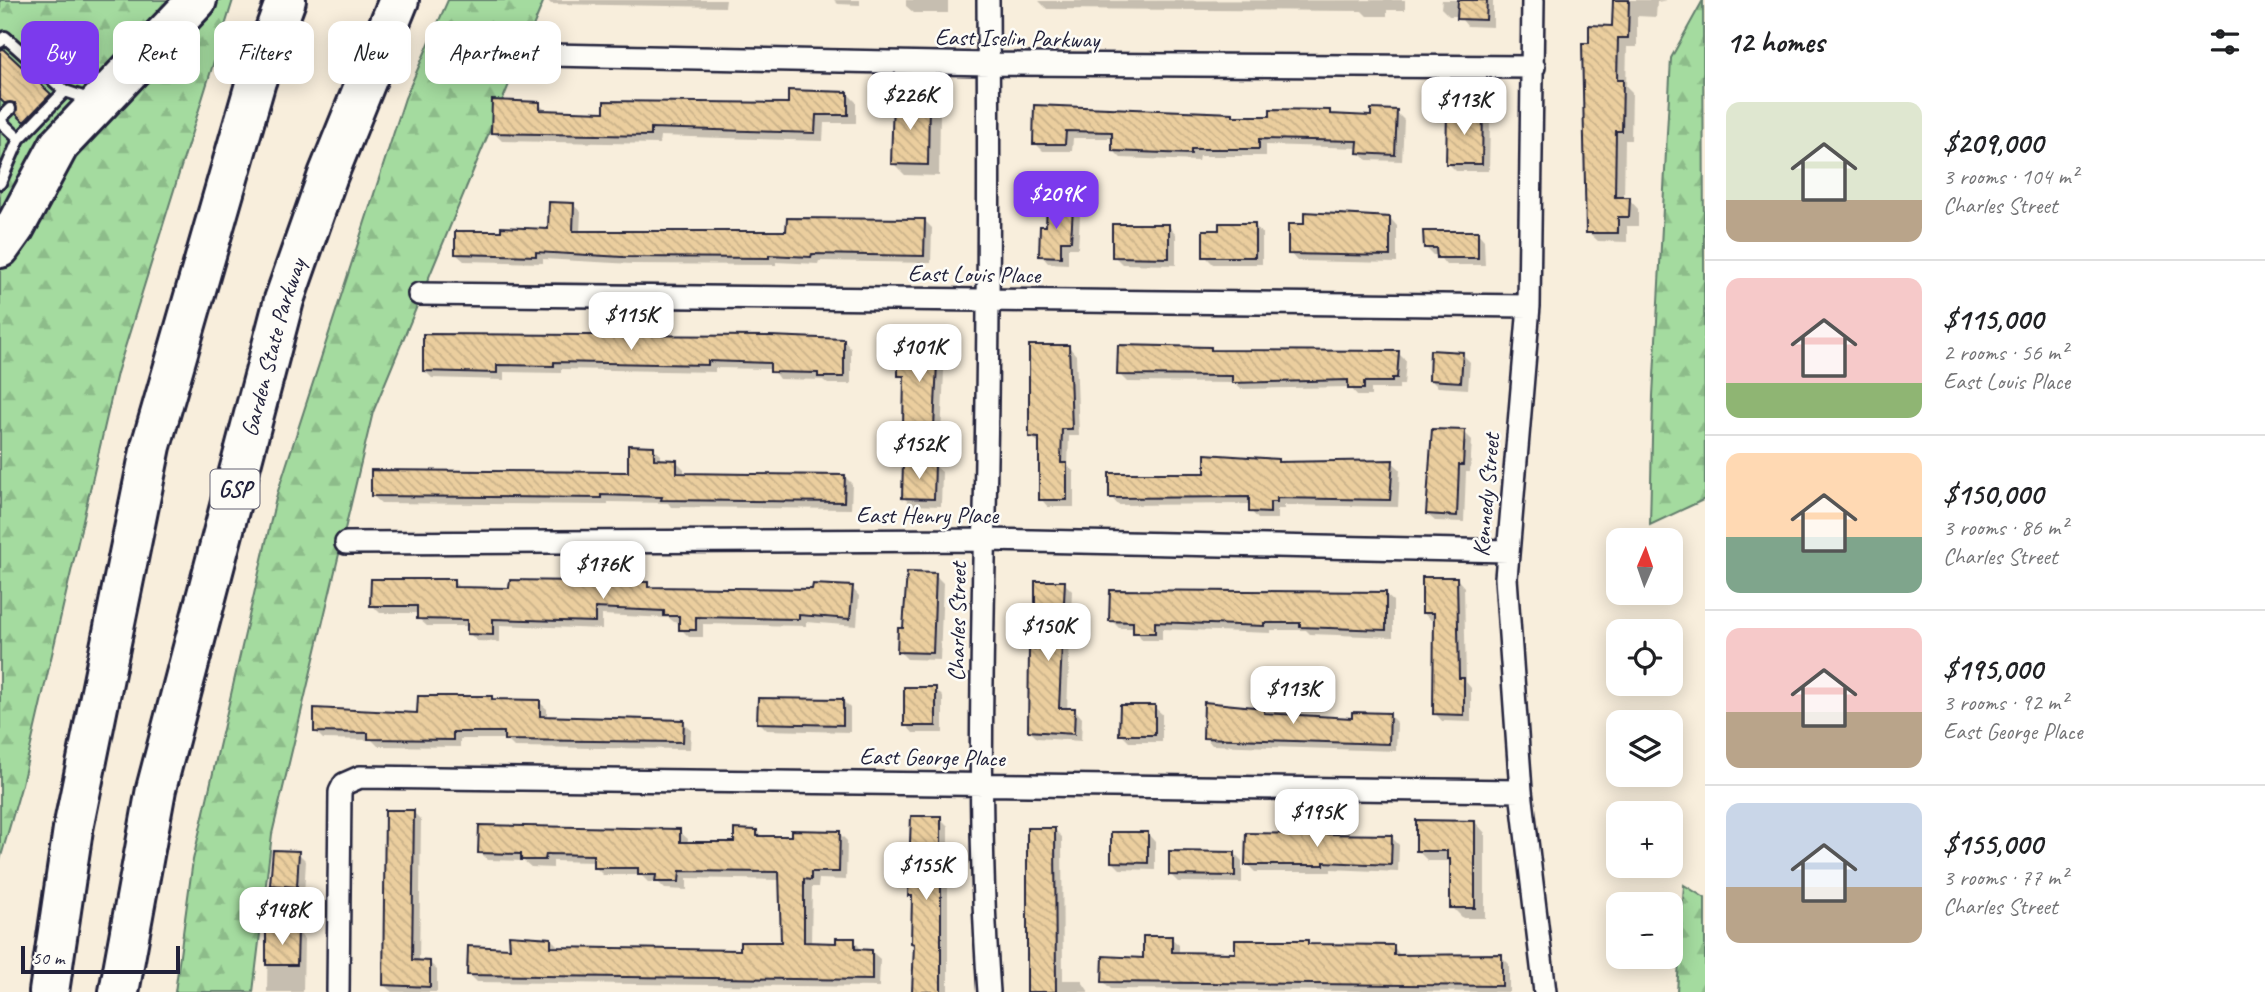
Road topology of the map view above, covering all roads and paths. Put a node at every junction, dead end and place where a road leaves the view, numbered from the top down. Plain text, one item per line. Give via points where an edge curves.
1 (197, 0) edge
2 (286, 0) edge
3 (399, 0) edge
4 (989, 0) edge
5 (1533, 0) edge
6 (2, 39) edge
7 (561, 55) edge
8 (989, 64) junction
9 (1534, 67) junction
10 (82, 96) junction
11 (10, 108) dead end
12 (0, 120) edge
13 (19, 139) junction
14 (0, 183) edge
15 (8, 232) edge
16 (419, 294) dead end
17 (989, 300) junction
18 (1529, 306) junction
19 (985, 540) junction
20 (346, 543) dead end
21 (1508, 551) junction
22 (981, 784) junction
23 (1521, 791) junction
24 (49, 992) edge
25 (119, 992) edge
26 (338, 992) edge
27 (989, 992) edge
28 (1545, 992) edge

1 - 10 highway
2 - 24 highway via 256,81 150,446 74,829
3 - 25 highway, Garden State Parkway / GSP via 328,175 284,300 156,789
4 - 8 street, Charles Street
5 - 9 street, Kennedy Street
6 - 10 lane via 40,76
7 - 8 street, East Iselin Parkway
8 - 9 street, East Iselin Parkway
8 - 17 street, Charles Street
9 - 18 street, Kennedy Street
10 - 13 lane
10 - 15 highway
11 - 12 lane
12 - 13 lane
13 - 14 lane
16 - 17 street, East Louis Place
17 - 18 street, East Louis Place
17 - 19 street, Charles Street
18 - 21 street, Kennedy Street
19 - 20 street, East Henry Place
19 - 21 street, East Henry Place
19 - 22 street, Charles Street
21 - 23 street, Kennedy Street
22 - 23 street, East George Place
22 - 26 street, East George Place via 360,777 344,784 340,792
22 - 27 street, Charles Street
23 - 28 street, Kennedy Street

